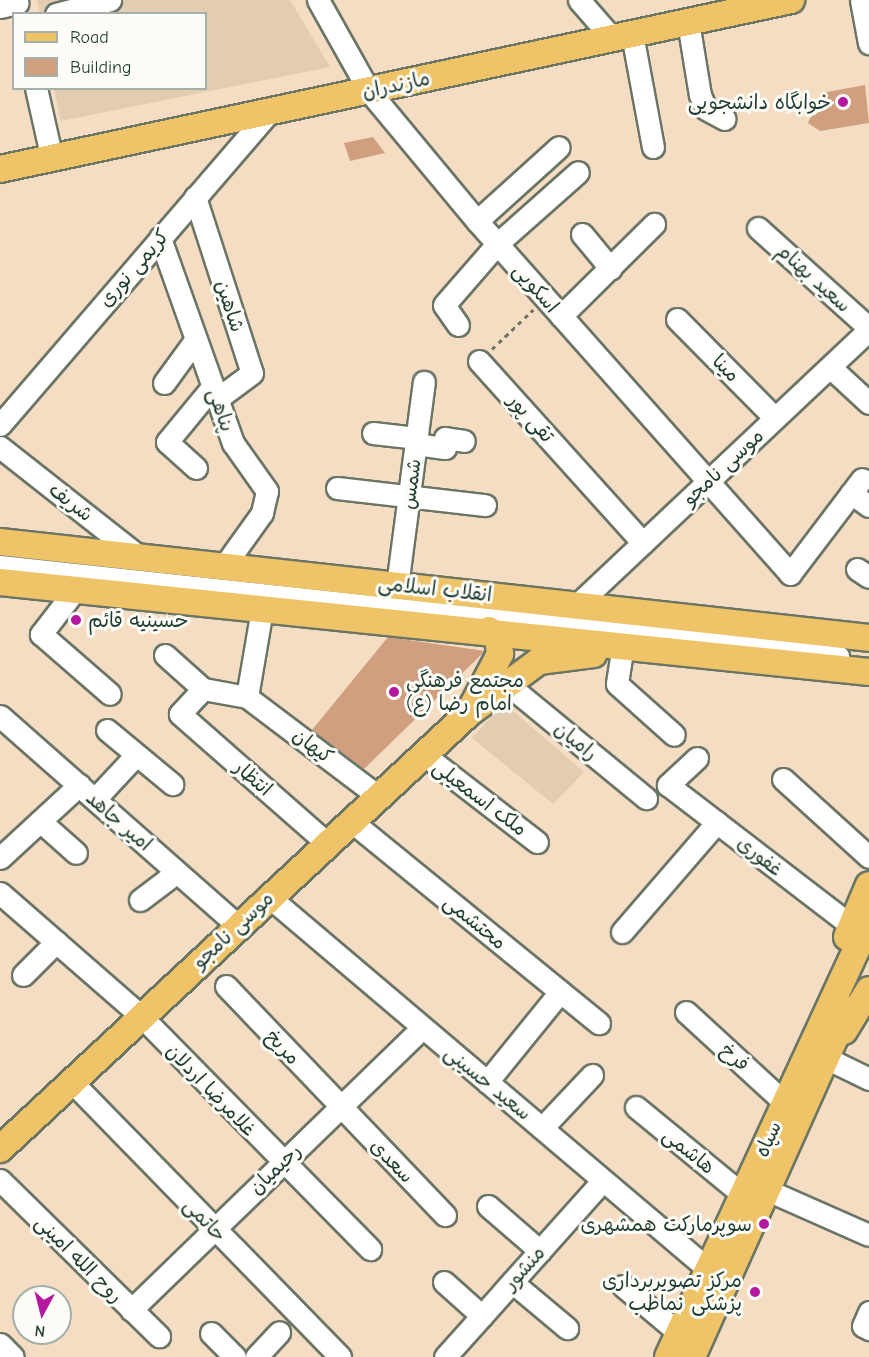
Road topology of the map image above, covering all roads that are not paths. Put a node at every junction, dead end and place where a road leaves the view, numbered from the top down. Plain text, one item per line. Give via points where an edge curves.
1 (110, 0) edge
2 (318, 0) edge
3 (579, 0) edge
4 (791, 0) edge
5 (861, 0) edge
6 (64, 12) edge
7 (688, 22) junction
8 (622, 36) junction
9 (869, 43) edge
10 (36, 90) edge
11 (369, 91) junction
12 (269, 112) junction
13 (724, 119) dead end
14 (559, 147) dead end
15 (653, 147) dead end
16 (52, 159) junction
17 (0, 169) edge
18 (578, 172) dead end
19 (195, 197) junction
20 (477, 221) junction
21 (654, 224) dead end
22 (758, 228) dead end
23 (582, 234) dead end
24 (160, 238) junction
25 (497, 244) junction
26 (611, 268) junction
27 (561, 316) junction
28 (677, 319) dead end
29 (458, 325) dead end
30 (869, 329) edge
31 (196, 339) junction
32 (479, 361) road end
33 (830, 367) junction
34 (164, 382) dead end
35 (423, 382) dead end
36 (215, 393) junction
37 (869, 403) edge
38 (775, 418) junction
39 (0, 425) edge
40 (373, 433) dead end
41 (416, 441) junction
42 (464, 441) dead end
43 (0, 447) edge
44 (196, 468) dead end
45 (707, 482) junction
46 (337, 488) dead end
47 (409, 495) junction
48 (485, 505) dead end
49 (869, 506) edge
50 (0, 542) edge
51 (643, 543) junction
52 (0, 554) edge
53 (141, 558) junction
54 (0, 566) edge
55 (224, 566) junction
56 (0, 582) edge
57 (397, 586) junction
58 (75, 590) junction
59 (578, 604) junction
60 (262, 609) junction
61 (489, 630) junction
62 (869, 638) edge
63 (623, 645) junction
64 (869, 650) edge
65 (165, 655) dead end
66 (869, 659) edge
67 (869, 672) edge
68 (507, 684) junction
69 (203, 689) junction
70 (110, 694) dead end
71 (247, 697) junction
72 (469, 714) junction
73 (0, 716) edge
74 (107, 730) dead end
75 (674, 735) dead end
76 (423, 754) junction
77 (136, 755) junction
78 (697, 758) dead end
79 (783, 779) dead end
80 (172, 784) dead end
81 (79, 785) junction
82 (378, 796) junction
83 (646, 798) dead end
84 (94, 799) junction
85 (40, 821) junction
86 (351, 821) junction
87 (717, 822) junction
88 (537, 842) dead end
89 (327, 843) junction
90 (76, 853) dead end
91 (869, 857) edge
92 (0, 858) edge
93 (177, 872) junction
94 (869, 885) edge
95 (0, 893) edge
96 (268, 896) junction
97 (140, 900) dead end
98 (860, 924) edge
99 (237, 925) junction
100 (622, 932) dead end
101 (56, 942) junction
102 (869, 958) edge
103 (23, 975) dead end
104 (226, 986) dead end
105 (560, 992) junction
106 (868, 997) edge
107 (686, 1012) dead end
108 (141, 1016) junction
109 (599, 1023) dead end
110 (422, 1029) junction
111 (818, 1055) junction
112 (592, 1075) dead end
113 (869, 1079) edge
114 (72, 1082) junction
115 (487, 1082) junction
116 (784, 1102) junction
117 (340, 1107) junction
118 (636, 1107) dead end
119 (542, 1128) junction
120 (0, 1149) edge
121 (281, 1163) junction
122 (0, 1180) edge
123 (603, 1180) junction
124 (754, 1192) junction
125 (488, 1206) dead end
126 (445, 1215) dead end
127 (213, 1228) junction
128 (869, 1235) edge
129 (370, 1249) dead end
130 (540, 1251) junction
131 (708, 1269) junction
132 (444, 1282) dead end
133 (512, 1282) junction
134 (623, 1286) dead end
135 (131, 1310) junction
136 (869, 1312) edge
137 (482, 1316) junction
138 (567, 1328) dead end
139 (869, 1329) edge
140 (211, 1332) dead end
141 (279, 1332) dead end
142 (679, 1333) junction
143 (159, 1336) dead end
144 (0, 1344) edge
145 (13, 1357) edge
146 (236, 1357) edge
147 (256, 1357) edge
148 (340, 1357) edge
149 (445, 1357) edge
150 (668, 1357) edge
151 (692, 1357) edge

1 - 6 street
2 - 11 street, اسکویی
3 - 8 street
4 - 7 main road, مازندران
5 - 9 street
7 - 8 main road, مازندران
7 - 13 street via 700,95 706,109
8 - 11 main road, مازندران
8 - 15 street
10 - 16 street
11 - 12 main road, مازندران
11 - 20 street, اسکویی
12 - 16 main road, مازندران
12 - 19 street, کریمی نوری
14 - 20 street
16 - 17 main road, مازندران
18 - 25 street
19 - 24 street, کریمی نوری
19 - 36 street, شاهین via 252,373
20 - 25 street, اسکویی
21 - 26 street
22 - 30 street, سعید بهنام
23 - 26 street
24 - 31 street, پناهی
24 - 39 street, کریمی نوری
25 - 27 street, اسکویی
25 - 29 street via 444,304
26 - 27 street
27 - 45 street, اسکویی
28 - 38 street, مینا
30 - 33 street, موسی نامجو
31 - 34 street
31 - 36 street, پناهی
32 - 51 street, تقی پور
33 - 37 street
33 - 38 street, موسی نامجو
35 - 41 street, شمس
36 - 44 street via 167,442
36 - 55 street, پناهی via 236,450 267,492 261,513
38 - 45 street, موسی نامجو
40 - 41 street
41 - 42 street via 445,448 445,438
41 - 47 street, شمس
43 - 53 street, شریف
45 - 49 street, اسکویی via 790,574 856,486
45 - 51 street, موسی نامجو
46 - 47 street
47 - 48 street
47 - 57 street, شمس
50 - 53 main road, انقلاب اسلامی
51 - 59 street, موسی نامجو
52 - 64 street
53 - 55 main road, انقلاب اسلامی
54 - 66 street
55 - 57 main road, انقلاب اسلامی
56 - 58 main road, انقلاب اسلامی
57 - 59 main road, انقلاب اسلامی
58 - 60 main road, انقلاب اسلامی
58 - 70 street via 41,634
59 - 62 main road, انقلاب اسلامی
60 - 61 main road, انقلاب اسلامی
60 - 71 street
61 - 63 main road, انقلاب اسلامی
61 - 72 main road, موسی نامجو via 498,638 500,654
63 - 67 main road, انقلاب اسلامی
63 - 68 main road, موسی نامجو via 548,658
63 - 75 street via 616,684
65 - 69 street
68 - 72 main road, موسی نامجو
68 - 83 street, رامیان
69 - 71 street, کیهان
69 - 89 street, انتظار via 180,714
71 - 82 street, کیهان
72 - 76 main road, موسی نامجو
73 - 81 street, امیر جاهد
74 - 77 street
76 - 82 main road, موسی نامجو
76 - 88 street, ملک اسمعیلی
77 - 80 street
77 - 84 street
78 - 87 street, غفوری via 668,785
79 - 91 street
81 - 84 street, امیر جاهد
81 - 85 street
82 - 86 main road, موسی نامجو
84 - 93 street, امیر جاهد
85 - 90 street
85 - 92 street
86 - 89 main road, موسی نامجو
86 - 105 street, محتشمی
87 - 98 street, غفوری
87 - 100 street
89 - 96 main road, موسی نامجو
93 - 97 street
93 - 99 street, امیر جاهد
94 - 98 main road
95 - 101 street, غلامرضا اردلان
96 - 99 main road, موسی نامجو
96 - 110 street, سعید حسینی
98 - 111 main road via 821,997
99 - 108 main road, موسی نامجو
101 - 103 street
101 - 108 street, غلامرضا اردلان
102 - 111 main road, سپاه
104 - 117 street, مریخ
105 - 109 street, محتشمی
105 - 115 street
106 - 111 main road
107 - 116 street, فرخ
108 - 114 main road, موسی نامجو
108 - 121 street, غلامرضا اردلان
110 - 115 street, سعید حسینی
110 - 117 street, رحیمیان
111 - 113 street
111 - 116 main road, سپاه
111 - 124 main road, سپاه
112 - 119 street
114 - 120 main road, موسی نامجو
114 - 127 street, حاتمی
115 - 119 street, سعید حسینی
116 - 124 main road, سپاه
117 - 121 street, رحیمیان
117 - 126 street, سعدی
118 - 124 street, هاشمی
119 - 123 street, سعید حسینی
121 - 127 street, رحیمیان
121 - 129 street, غلامرضا اردلان
122 - 135 street, روح الله امینی
123 - 130 street, منشور
123 - 131 street, سعید حسینی
124 - 128 street, هاشمی
124 - 131 main road, سپاه
124 - 151 main road, سپاه
125 - 130 street
127 - 135 street, رحیمیان
127 - 148 street, حاتمی
130 - 133 street, منشور
131 - 142 main road, سپاه
132 - 137 street
133 - 137 street, منشور
133 - 138 street
134 - 142 street
135 - 143 street, روح الله امینی
136 - 139 street via 863,1326
137 - 149 street, منشور
140 - 146 street
141 - 147 street
142 - 150 main road, سپاه
144 - 145 street

